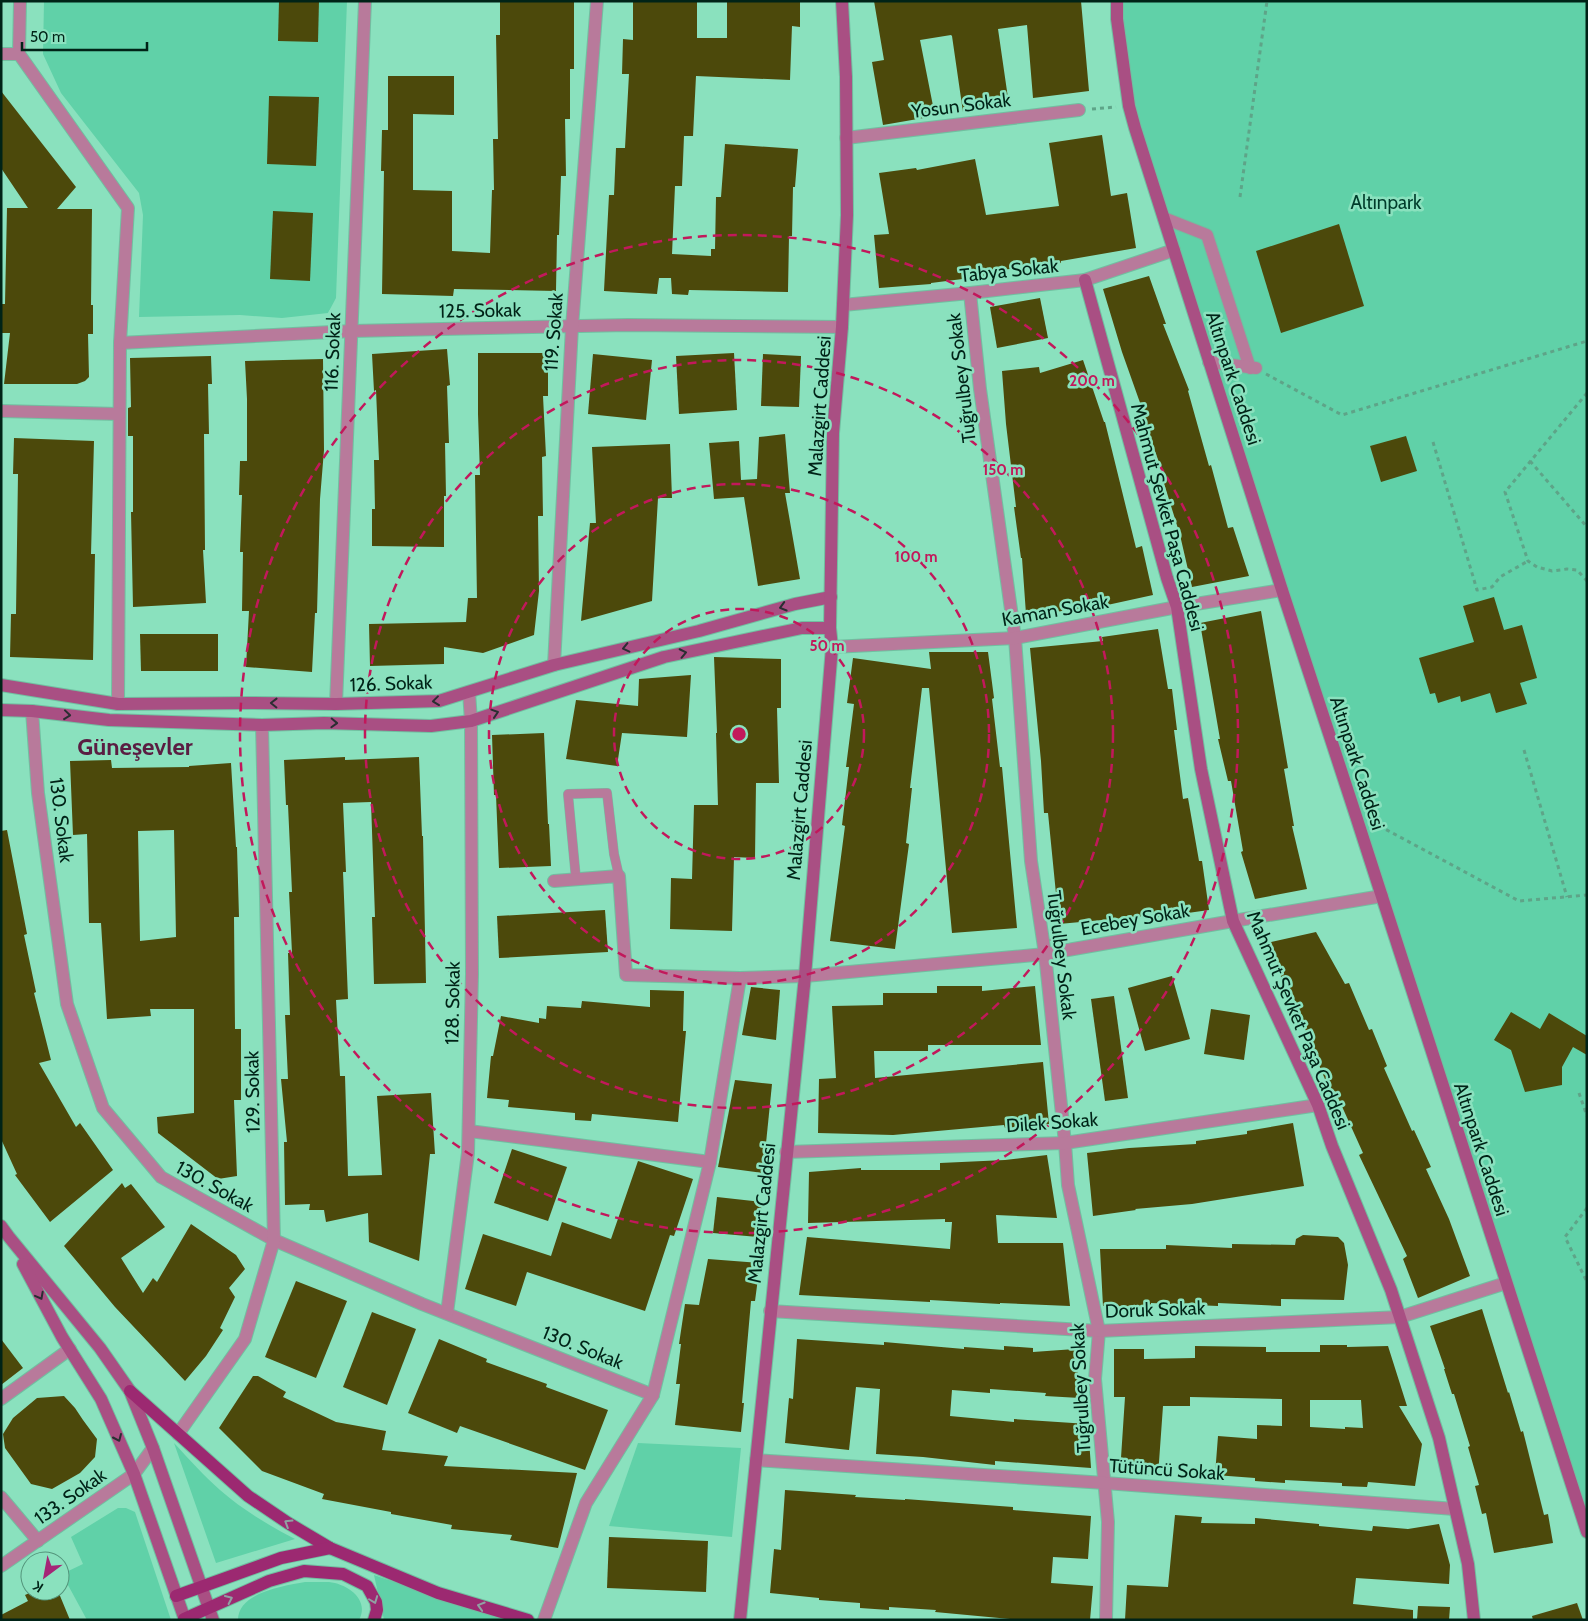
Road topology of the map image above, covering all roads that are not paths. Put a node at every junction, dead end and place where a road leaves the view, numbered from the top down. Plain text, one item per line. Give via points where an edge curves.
1 (20, 1) edge
2 (365, 1) edge
3 (597, 1) edge
4 (842, 1) edge
5 (1117, 1) edge
6 (1, 54) edge
7 (19, 54) junction
8 (1079, 110) road end
9 (846, 138) junction
10 (1164, 218) junction
11 (1174, 250) junction
12 (1085, 280) junction
13 (970, 294) junction
14 (843, 305) junction
15 (572, 327) junction
16 (842, 327) junction
17 (352, 331) junction
18 (120, 343) junction
19 (1209, 362) junction
20 (1, 411) edge
21 (119, 414) junction
22 (1282, 590) junction
23 (831, 597) junction
24 (1177, 607) junction
25 (830, 628) junction
26 (1015, 638) junction
27 (832, 647) junction
28 (554, 665) junction
29 (1, 684) edge
30 (469, 692) junction
31 (118, 704) junction
32 (336, 704) junction
33 (1, 710) edge
34 (32, 711) junction
35 (471, 721) junction
36 (262, 725) junction
37 (619, 876) junction
38 (576, 879) junction
39 (554, 881) dead end
40 (1382, 896) junction
41 (1233, 921) junction
42 (1045, 954) junction
43 (805, 976) junction
44 (740, 978) junction
45 (1318, 1105) junction
46 (469, 1131) junction
47 (1065, 1143) junction
48 (786, 1152) junction
49 (710, 1162) junction
50 (1, 1226) edge
51 (8, 1238) junction
52 (274, 1240) junction
53 (1506, 1283) junction
54 (770, 1311) junction
55 (447, 1313) junction
56 (1400, 1317) junction
57 (1099, 1331) junction
58 (70, 1349) junction
59 (130, 1390) junction
60 (653, 1395) junction
61 (1, 1399) edge
62 (178, 1434) junction
63 (153, 1448) junction
64 (756, 1460) junction
65 (134, 1474) junction
66 (1105, 1483) junction
67 (1, 1497) edge
68 (1455, 1509) junction
69 (1587, 1532) edge
70 (38, 1541) junction
71 (330, 1548) junction
72 (1, 1566) edge
73 (202, 1586) junction
74 (176, 1596) junction
75 (211, 1614) edge
76 (185, 1619) edge
77 (374, 1620) edge
78 (528, 1620) edge
79 (544, 1620) edge
80 (740, 1620) edge
81 (1106, 1620) edge
82 (1474, 1620) edge

1 - 7 street
2 - 17 street, 116. Sokak
3 - 15 street, 119. Sokak
4 - 9 street, Malazgirt Caddesi
5 - 10 street, Altınpark Caddesi via 1129,106
6 - 7 street
7 - 18 street via 128,208
8 - 9 street, Yosun Sokak
9 - 14 street, Malazgirt Caddesi
10 - 11 street, Altınpark Caddesi
10 - 19 street via 1206,235 1252,368
11 - 12 street, Tabya Sokak
11 - 19 street, Altınpark Caddesi
12 - 13 street, Tabya Sokak
12 - 24 street, Mahmut Şevket Paşa Caddesi
13 - 14 street, Tabya Sokak
13 - 26 street, Tuğrulbey Sokak
14 - 16 street, Malazgirt Caddesi
15 - 16 street, 125. Sokak
15 - 17 street, 125. Sokak
15 - 28 street, 119. Sokak
16 - 23 street, Malazgirt Caddesi via 833,433
17 - 18 street, 125. Sokak
17 - 32 street, 116. Sokak
18 - 21 street
19 - 22 street, Altınpark Caddesi
20 - 21 street
21 - 31 street
22 - 24 street, Kaman Sokak
22 - 40 street, Altınpark Caddesi
23 - 25 street, Malazgirt Caddesi
23 -> 28 street, 126. Sokak
24 - 26 street, Kaman Sokak
24 - 41 street, Mahmut Şevket Paşa Caddesi via 1201,769
25 - 27 street, Malazgirt Caddesi
35 -> 25 street, 126. Sokak via 664,657 802,628
26 - 27 street, Kaman Sokak
26 - 42 street, Tuğrulbey Sokak via 1031,861
27 - 43 street, Malazgirt Caddesi
28 - 30 street, 126. Sokak
29 - 31 street, 126. Sokak
30 -> 32 street, 126. Sokak via 439,702
30 - 35 street, 128. Sokak
32 -> 31 street, 126. Sokak
33 - 34 street, 126. Sokak
34 -> 36 street, 126. Sokak via 110,720
34 - 52 street, 130. Sokak via 38,793 67,1004 103,1108 160,1177
36 -> 35 street, 126. Sokak via 432,726
35 - 46 street, 128. Sokak
36 - 52 street, 129. Sokak
37 - 38 street
37 - 38 lane via 607,793 568,794
37 - 44 street, Ecebey Sokak via 626,975
38 - 39 street
40 - 41 street, Ecebey Sokak
40 - 53 street, Altınpark Caddesi
41 - 42 street, Ecebey Sokak
41 - 45 street, Mahmut Şevket Paşa Caddesi
42 - 43 street, Ecebey Sokak
42 - 47 street, Tuğrulbey Sokak
43 - 44 street, Ecebey Sokak
43 - 48 street, Malazgirt Caddesi
44 - 49 street
45 - 47 street, Dilek Sokak
45 - 56 street, Mahmut Şevket Paşa Caddesi
46 - 49 street
46 - 55 street, 128. Sokak
47 - 48 street, Dilek Sokak
47 - 57 street, Tuğrulbey Sokak via 1068,1185
48 - 54 street, Malazgirt Caddesi
49 - 60 street
50 - 51 street
51 -> 58 street
51 - 59 street via 100,1348
52 - 55 street, 130. Sokak
52 - 62 street, 129. Sokak via 245,1340
53 - 56 street, Doruk Sokak
53 - 69 street, Altınpark Caddesi
54 - 57 street, Doruk Sokak
54 - 64 street, Malazgirt Caddesi
55 - 60 street, 130. Sokak
56 - 57 street, Doruk Sokak
56 - 68 street, Mahmut Şevket Paşa Caddesi via 1439,1438
57 - 66 street, Tuğrulbey Sokak via 1095,1380
58 - 61 street
58 -> 65 street via 101,1399
59 - 62 main road
59 - 63 street
60 - 79 street via 586,1503
71 -> 62 main road via 248,1496
63 - 65 street, 133. Sokak
63 - 73 street
64 - 66 street, Tütüncü Sokak
64 - 80 street, Malazgirt Caddesi
65 - 70 street, 133. Sokak
65 - 74 street
66 - 68 street, Tütüncü Sokak
66 - 81 street, Tuğrulbey Sokak via 1108,1522
67 - 70 street
68 - 82 street, Mahmut Şevket Paşa Caddesi via 1468,1564
70 - 72 street, 133. Sokak
71 - 73 main road via 281,1558
78 -> 71 main road via 438,1593
73 - 74 main road
73 - 75 street
74 - 76 street
75 - 76 main road
75 -> 77 main road via 269,1581 304,1571 343,1574 367,1586 376,1602

